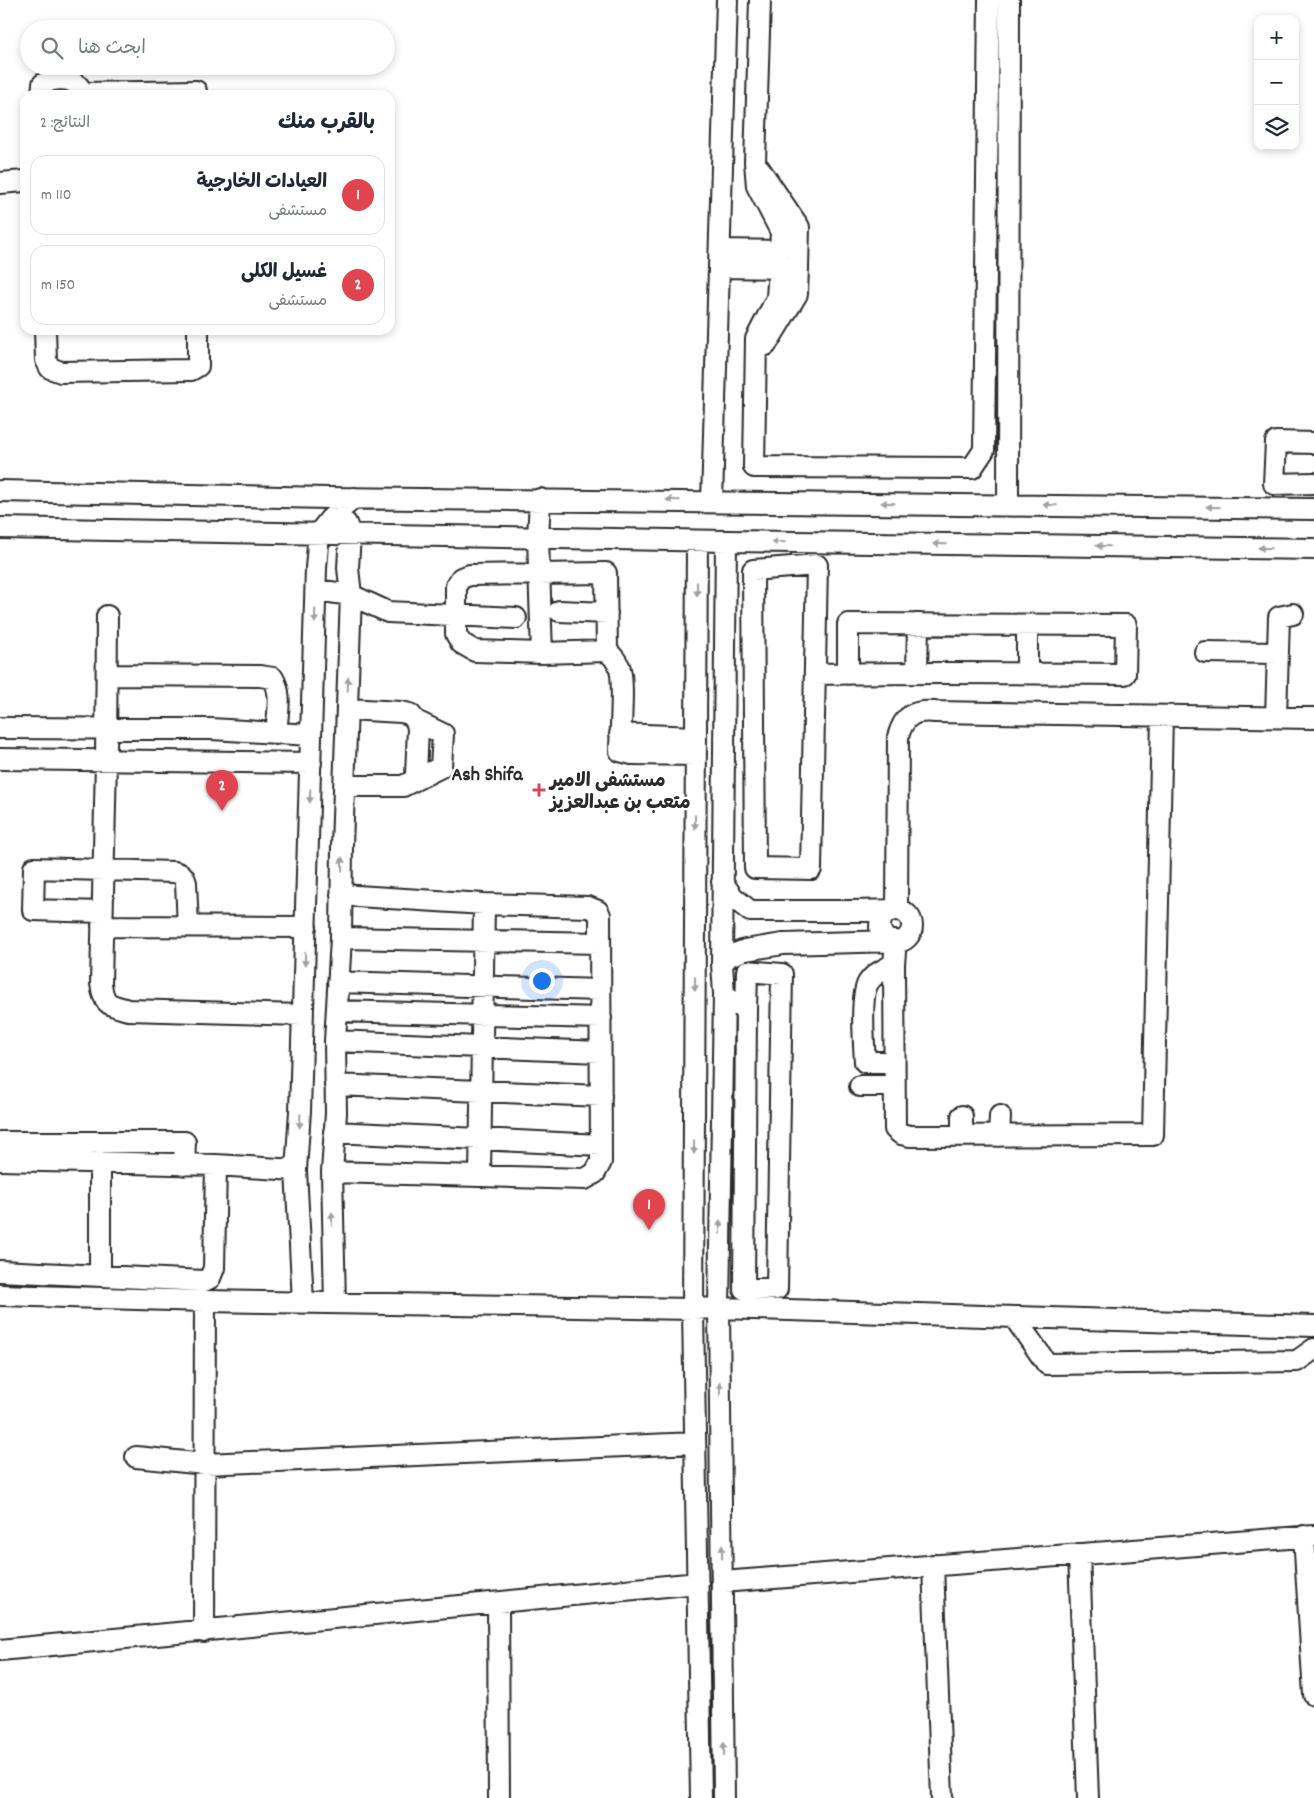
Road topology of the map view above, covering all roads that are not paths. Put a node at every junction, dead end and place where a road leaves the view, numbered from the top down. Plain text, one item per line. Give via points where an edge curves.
1 (727, 0) edge
2 (760, 0) edge
3 (989, 0) edge
4 (1009, 0) edge
5 (42, 90) edge
6 (81, 90) edge
7 (0, 182) edge
8 (20, 182) edge
9 (719, 258) junction
10 (789, 260) junction
11 (45, 335) edge
12 (198, 335) edge
13 (1314, 443) edge
14 (1314, 484) edge
15 (0, 491) edge
16 (540, 499) junction
17 (712, 501) junction
18 (333, 504) junction
19 (1008, 505) junction
20 (1314, 508) edge
21 (0, 528) edge
22 (319, 533) junction
23 (350, 534) junction
24 (538, 538) junction
25 (697, 541) junction
26 (726, 541) junction
27 (1314, 549) edge
28 (539, 575) junction
29 (316, 590) junction
30 (351, 595) junction
31 (559, 611) dead end
32 (607, 612) junction
33 (1293, 614) dead end
34 (107, 616) dead end
35 (455, 616) junction
36 (516, 618) dead end
37 (918, 624) junction
38 (1027, 625) junction
39 (607, 651) junction
40 (1205, 652) dead end
41 (542, 653) junction
42 (1278, 653) junction
43 (917, 672) junction
44 (1026, 673) junction
45 (815, 674) junction
46 (848, 674) junction
47 (107, 675) junction
48 (347, 709) junction
49 (1162, 716) junction
50 (1276, 717) junction
51 (1314, 718) edge
52 (0, 728) edge
53 (106, 729) junction
54 (276, 734) junction
55 (311, 735) junction
56 (696, 746) junction
57 (724, 746) junction
58 (0, 760) edge
59 (106, 760) junction
60 (311, 763) junction
61 (755, 767) junction
62 (723, 784) junction
63 (345, 786) junction
64 (103, 870) junction
65 (722, 882) junction
66 (341, 895) junction
67 (484, 904) junction
68 (897, 910) junction
69 (102, 919) junction
70 (188, 926) junction
71 (306, 928) junction
72 (341, 938) junction
73 (483, 940) junction
74 (896, 942) junction
75 (600, 943) junction
76 (722, 964) junction
77 (894, 964) junction
78 (338, 982) junction
79 (483, 986) junction
80 (600, 990) junction
81 (724, 994) junction
82 (337, 1011) junction
83 (746, 1011) junction
84 (302, 1015) junction
85 (482, 1016) junction
86 (600, 1018) junction
87 (335, 1041) junction
88 (482, 1048) junction
89 (600, 1052) junction
90 (894, 1062) junction
91 (335, 1085) junction
92 (860, 1086) dead end
93 (894, 1086) junction
94 (481, 1091) junction
95 (601, 1096) junction
96 (1000, 1116) dead end
97 (334, 1132) junction
98 (1000, 1136) junction
99 (480, 1139) junction
100 (0, 1142) edge
101 (601, 1145) junction
102 (0, 1160) edge
103 (100, 1162) junction
104 (184, 1164) junction
105 (216, 1165) junction
106 (296, 1170) junction
107 (332, 1172) junction
108 (480, 1176) junction
109 (744, 1242) junction
110 (719, 1258) junction
111 (0, 1271) edge
112 (100, 1276) junction
113 (0, 1295) edge
114 (205, 1301) junction
115 (303, 1302) junction
116 (335, 1303) junction
117 (719, 1308) junction
118 (693, 1309) junction
119 (1014, 1317) junction
120 (1314, 1326) edge
121 (1314, 1349) edge
122 (695, 1444) junction
123 (136, 1457) dead end
124 (205, 1464) junction
125 (1309, 1536) edge
126 (1079, 1554) junction
127 (933, 1565) junction
128 (722, 1582) junction
129 (698, 1583) junction
130 (498, 1603) junction
131 (204, 1632) junction
132 (0, 1650) edge
133 (1314, 1694) edge
134 (499, 1798) edge
135 (701, 1798) edge
136 (724, 1798) edge
137 (942, 1798) edge
138 (1088, 1798) edge

1 - 9 street
2 - 10 street via 755,162 800,227
3 - 10 street via 984,450 972,468 754,466 756,339 777,298
4 - 19 street
5 - 6 street via 43,84 49,80 72,81 79,84
7 - 8 street
9 - 10 street
9 - 17 street
11 - 12 street via 46,360 50,368 61,372 192,370 198,366
13 - 14 street via 1276,442 1274,484
15 - 18 street
17 -> 16 street
16 - 18 street via 354,498
16 - 24 street
19 -> 17 street
18 - 22 street
18 - 23 street
20 -> 19 street
21 - 22 street
22 - 23 street
22 - 29 street
23 - 24 street
23 - 30 street via 348,568
24 - 25 street
24 - 28 street
25 - 26 street
25 -> 56 street
27 -> 26 street
26 - 57 street
28 - 32 street via 606,573
28 - 35 street via 470,575 461,578 456,586
28 - 41 street
29 - 30 street
29 -> 55 street
30 - 35 street via 388,612
48 -> 30 street
31 - 32 street
32 - 39 street
33 - 42 street via 1279,617
34 - 47 street
35 - 36 street
35 - 41 street via 456,634 461,644 475,651
37 - 38 street
37 - 43 street
37 - 46 street via 848,624
38 - 44 street
38 - 44 street via 1126,626 1124,674
39 - 41 street
39 - 56 street via 620,668 620,734
40 - 42 street
42 - 50 street
43 - 44 street
43 - 46 street
45 - 46 street
45 - 61 street via 810,869 755,868
45 - 61 street via 817,566 753,570
47 - 53 street
47 - 54 street via 272,678 278,694
48 - 63 street
48 - 63 street via 410,714 418,728 413,781 404,786
49 - 50 street
49 - 68 street via 921,710 908,717 898,737
49 - 98 street via 1153,1135 1114,1129
50 - 51 street
52 - 53 street
53 - 54 street via 211,729
53 - 59 street
54 - 55 street
55 - 60 street
56 - 57 street
56 -> 118 street
57 - 62 street
58 - 59 street
59 - 60 street
59 - 64 street
60 -> 71 street
61 - 62 street via 734,769
62 - 65 street
66 -> 63 street
64 - 69 street
64 - 69 street via 34,868 33,910
64 - 70 street via 181,874 186,883
65 - 68 street via 733,897 750,911
65 - 76 street
66 - 67 street
66 - 72 street
67 - 73 street
67 - 75 street via 594,909 600,915
68 - 74 street via 884,915 880,924 882,934
69 - 70 street
69 - 84 street via 101,984 103,997 109,1004 128,1010
70 - 71 street
71 -> 84 street
72 - 73 street
72 - 78 street
73 - 75 street
73 - 79 street
74 - 76 street via 783,944 745,950 729,956
74 - 77 street
75 - 80 street
76 - 81 street
77 - 90 street
77 - 90 street via 877,973 868,983 864,1014 865,1062
78 - 79 street
78 - 82 street
79 - 80 street
79 - 85 street
80 - 86 street
81 - 83 street
110 -> 81 street
82 - 85 street
82 - 87 street
83 - 109 street
83 - 109 street via 747,971 782,974 777,1289 744,1289
84 -> 106 street
85 - 86 street
85 - 88 street
86 - 89 street
87 - 88 street
87 - 91 street
88 - 89 street
88 - 94 street
89 - 95 street
90 - 93 street
91 - 94 street
91 - 97 street
92 - 93 street
93 - 98 street via 895,1128 901,1134 910,1136 962,1126
94 - 95 street
94 - 99 street
95 - 101 street
96 - 98 street
97 - 99 street
97 - 107 street
99 - 101 street
99 - 108 street
100 - 104 street via 185,1142
101 - 108 street via 601,1162 595,1174 585,1179
102 - 103 street
103 - 104 street
103 - 112 street
104 - 105 street
105 - 106 street
105 - 112 street via 214,1268 210,1278 204,1281
106 - 115 street
107 - 108 street
116 -> 107 street
109 - 110 street
110 - 117 street
111 - 112 street
113 - 114 street
114 - 115 street
114 - 124 street
115 - 116 street
116 - 118 street
117 - 118 street
117 - 119 street
128 -> 117 street
118 - 122 street
119 - 120 street
119 - 121 street via 1047,1364 1297,1361
122 - 124 street
122 - 129 street
123 - 124 street
124 - 131 street
125 - 126 street
125 - 133 street
126 - 127 street
126 - 138 street
127 - 128 street
127 - 137 street
136 -> 128 street
129 - 130 street
129 - 135 street
130 - 131 street
130 - 134 street
131 - 132 street

